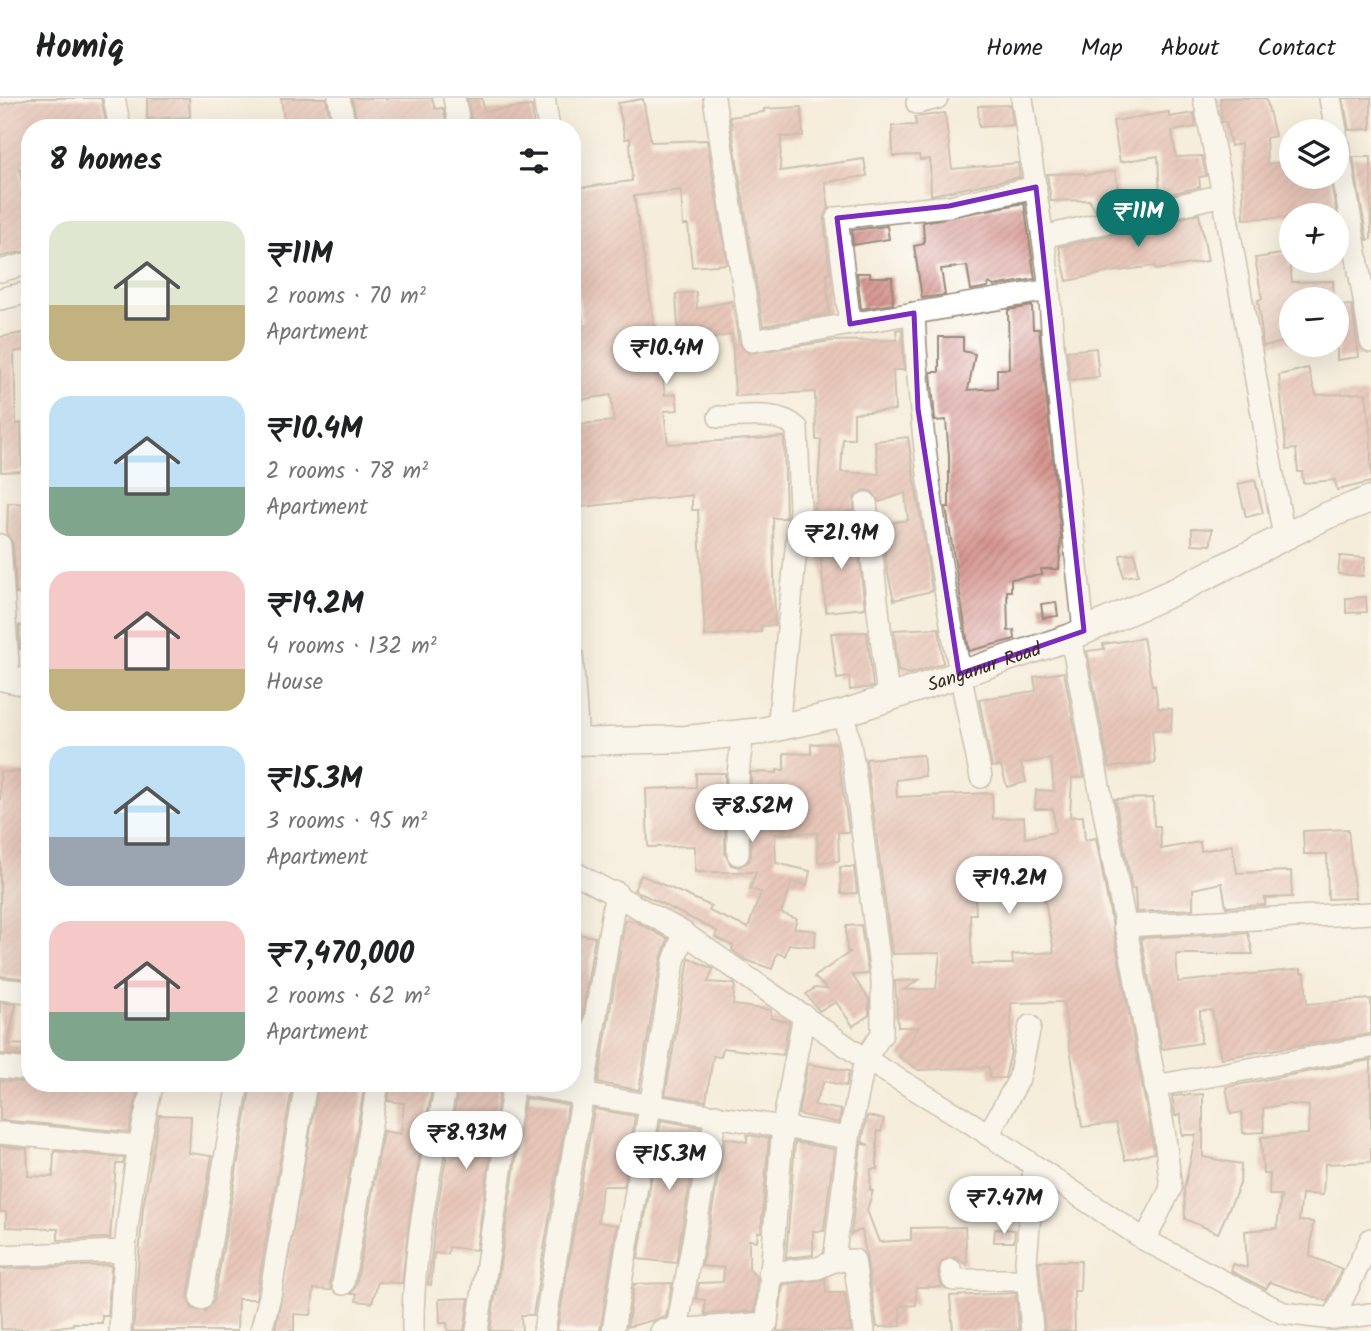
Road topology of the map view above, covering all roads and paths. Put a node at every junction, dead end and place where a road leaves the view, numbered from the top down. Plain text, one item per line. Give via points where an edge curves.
1 (114, 98) edge
2 (339, 98) edge
3 (454, 98) edge
4 (544, 98) edge
5 (714, 98) edge
6 (1022, 98) edge
7 (1203, 98) edge
8 (1330, 98) edge
9 (118, 119) edge
10 (343, 119) edge
11 (458, 119) edge
12 (548, 119) edge
13 (1334, 119) edge
14 (1035, 187) junction
15 (1346, 189) edge
16 (1223, 195) junction
17 (1043, 237) junction
18 (21, 265) edge
19 (0, 271) edge
20 (1049, 290) junction
21 (21, 294) edge
22 (0, 299) edge
23 (914, 313) junction
24 (850, 324) junction
25 (1371, 342) edge
26 (719, 417) dead end
27 (1371, 499) edge
28 (866, 503) dead end
29 (1284, 537) junction
30 (0, 545) edge
31 (1077, 634) junction
32 (959, 674) junction
33 (13, 680) edge
34 (888, 698) junction
35 (844, 713) junction
36 (778, 728) junction
37 (743, 733) junction
38 (581, 742) edge
39 (981, 777) dead end
40 (738, 854) dead end
41 (581, 875) edge
42 (616, 892) junction
43 (1371, 913) edge
44 (1124, 926) junction
45 (684, 933) junction
46 (0, 989) edge
47 (21, 991) edge
48 (804, 1015) junction
49 (1030, 1026) dead end
50 (1371, 1047) edge
51 (865, 1059) junction
52 (0, 1067) edge
53 (21, 1069) edge
54 (1155, 1086) junction
55 (151, 1092) edge
56 (236, 1092) edge
57 (304, 1092) edge
58 (375, 1092) edge
59 (444, 1092) edge
60 (513, 1092) edge
61 (571, 1092) edge
62 (584, 1094) junction
63 (651, 1107) junction
64 (716, 1115) junction
65 (783, 1125) junction
66 (0, 1133) edge
67 (988, 1135) junction
68 (849, 1138) junction
69 (137, 1146) junction
70 (1034, 1167) junction
71 (1371, 1239) edge
72 (1145, 1240) junction
73 (123, 1251) junction
74 (0, 1256) edge
75 (834, 1261) junction
76 (951, 1270) dead end
77 (769, 1273) junction
78 (1028, 1280) junction
79 (343, 1283) dead end
80 (201, 1299) dead end
81 (1371, 1314) edge
82 (1333, 1319) junction
83 (1283, 1322) edge
84 (767, 1327) edge
85 (114, 1330) edge
86 (671, 1330) edge
87 (261, 1331) edge
88 (413, 1331) edge
89 (477, 1331) edge
90 (544, 1331) edge
91 (613, 1331) edge
92 (864, 1331) edge
93 (1032, 1331) edge

1 - 9 street
2 - 10 street
3 - 11 street
4 - 12 street
5 - 24 street via 752,341
6 - 14 street
7 - 16 street
8 - 13 street
14 - 17 street
14 - 24 street via 949,206 837,218
15 - 25 street
16 - 17 street
16 - 29 street
17 - 20 street
18 - 19 street
20 - 23 street
20 - 31 street
21 - 22 street
23 - 24 street
23 - 32 street via 918,409
26 - 36 street via 776,417 797,428 800,510
27 - 29 main road, Sanganur Road
28 - 34 street
29 - 31 main road, Sanganur Road
30 - 33 street
31 - 32 main road, Sanganur Road
31 - 44 street
32 - 34 main road, Sanganur Road
32 - 39 street
34 - 35 main road, Sanganur Road
35 - 36 main road, Sanganur Road
35 - 51 street via 882,982 882,1034
36 - 37 main road, Sanganur Road
37 - 38 main road, Sanganur Road
37 - 40 street
41 - 42 street
42 - 45 street
42 - 62 street
43 - 44 street
44 - 54 street
45 - 48 street
45 - 63 street via 674,961
46 - 47 street
48 - 51 street
48 - 65 street
49 - 67 street via 1019,1079
50 - 54 street
51 - 67 street
51 - 68 street
52 - 53 street
54 - 72 street via 1171,1188
55 - 69 street
56 - 80 street
57 - 87 street
58 - 79 street
59 - 88 street via 412,1299
60 - 89 street
61 - 62 street
62 - 63 street
62 - 90 street
63 - 64 street
63 - 91 street
64 - 65 street
64 - 86 street
65 - 68 street
65 - 77 street
66 - 69 street
67 - 70 street
68 - 75 street
69 - 73 street
70 - 72 street
70 - 78 street
71 - 82 street
72 - 83 street
73 - 74 street
73 - 85 street
75 - 77 street via 818,1268
75 - 92 street via 854,1260
76 - 78 street via 953,1280
77 - 84 street
78 - 93 street
81 - 82 street
82 - 83 street
84 - 86 street

